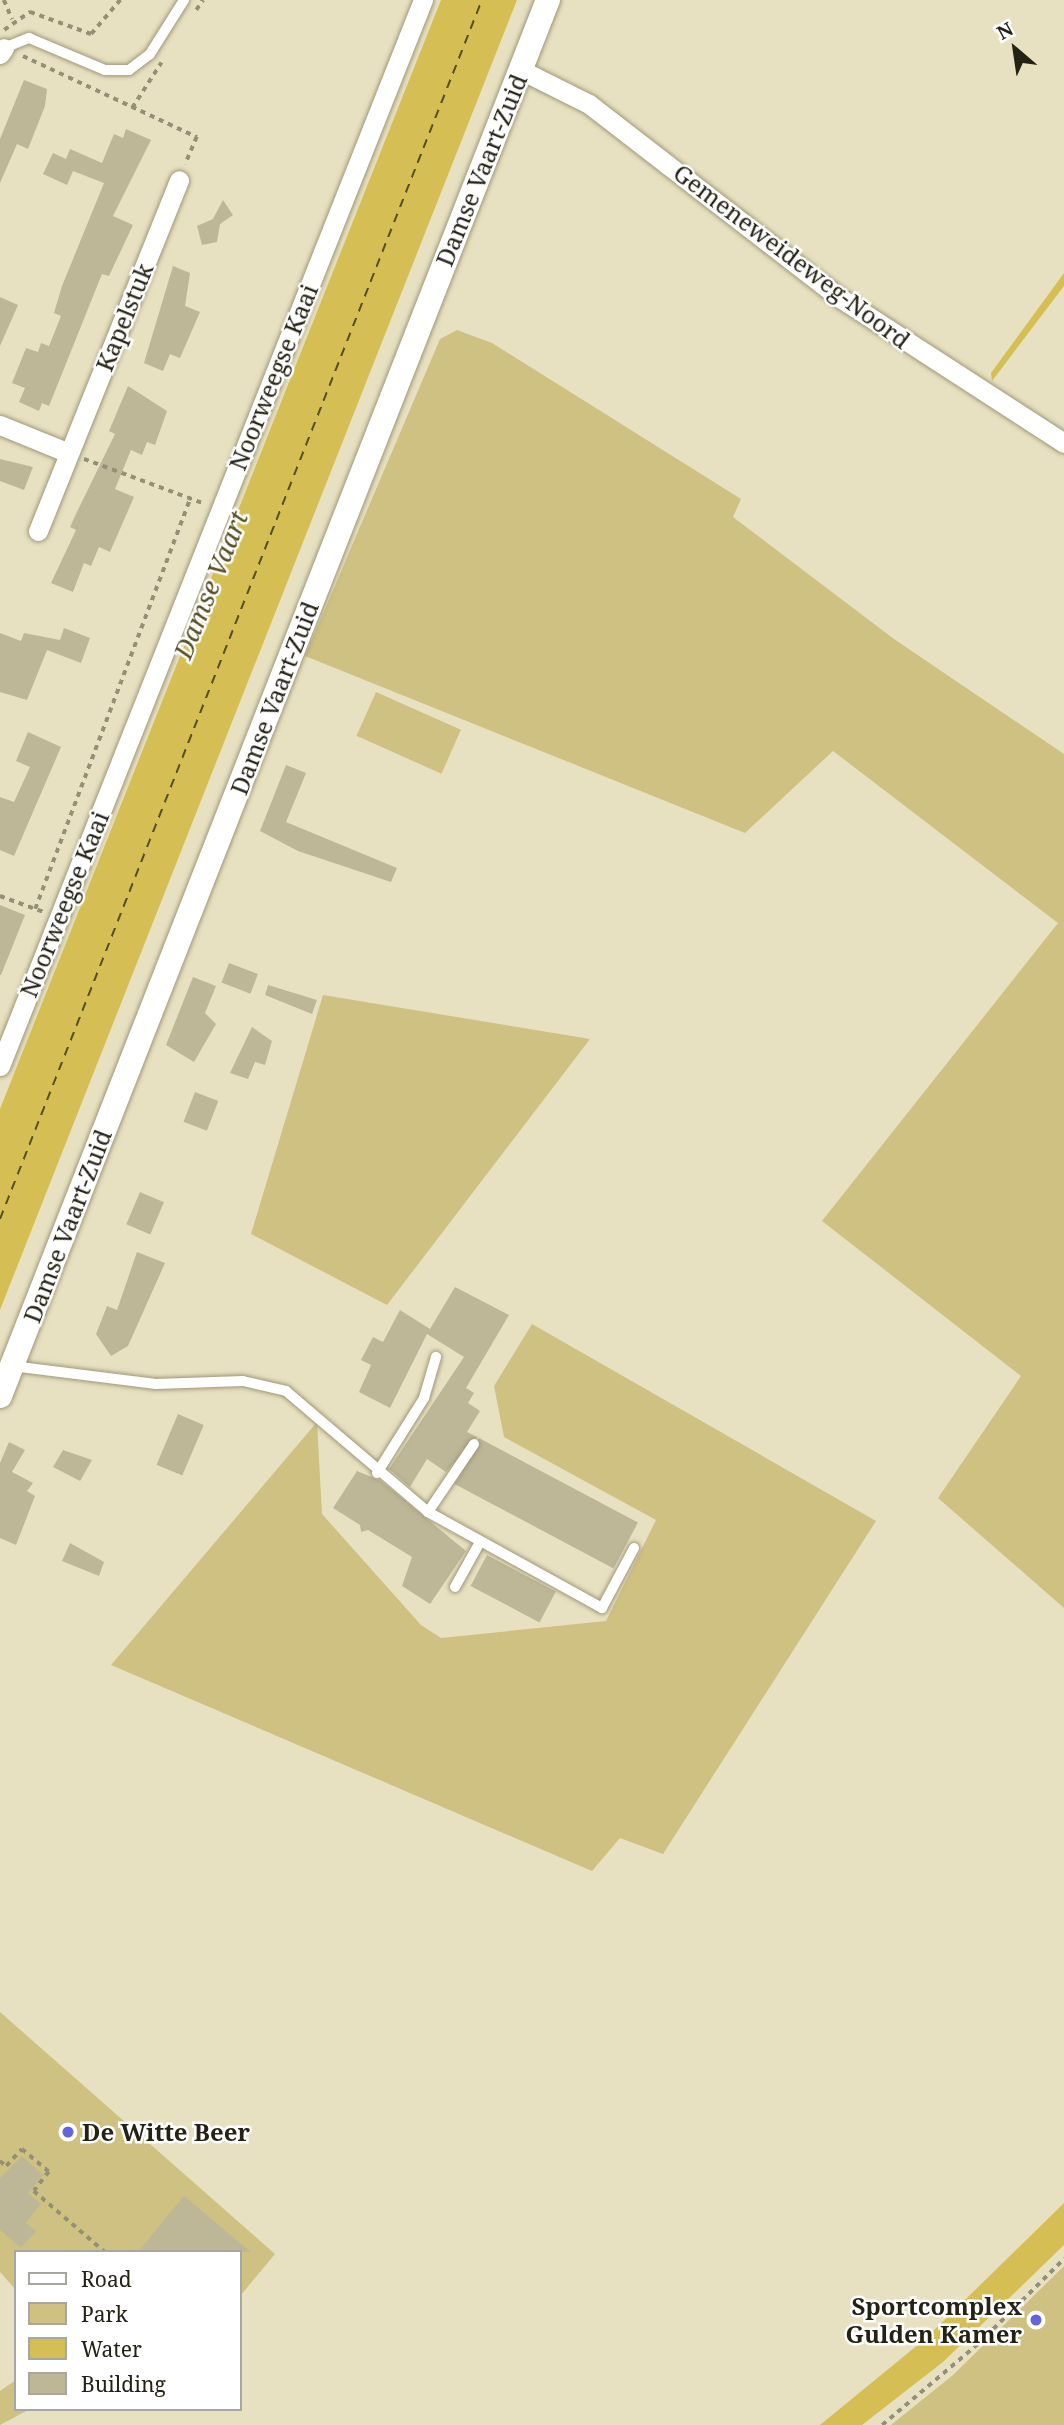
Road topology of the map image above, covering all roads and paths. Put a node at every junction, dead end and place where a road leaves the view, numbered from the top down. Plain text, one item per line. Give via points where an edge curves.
1 (4, 0) edge
2 (120, 0) edge
3 (184, 0) edge
4 (423, 0) edge
5 (548, 0) edge
6 (12, 19) junction
7 (1, 46) edge
8 (521, 70) junction
9 (179, 180) joint
10 (0, 425) edge
11 (1064, 443) edge
12 (69, 453) junction
13 (38, 531) dead end
14 (0, 896) edge
15 (0, 1066) edge
16 (436, 1357) dead end
17 (12, 1366) junction
18 (0, 1396) edge
19 (474, 1444) dead end
20 (377, 1473) junction
21 (428, 1512) junction
22 (480, 1542) junction
23 (634, 1548) dead end
24 (455, 1587) dead end
25 (0, 2161) edge
26 (102, 2250) edge
27 (1064, 2259) edge
28 (882, 2425) edge

1 - 6 path
2 - 6 path via 91,34 38,13
3 - 7 lane via 150,54 129,69 105,70 29,38
4 - 15 street, Noorweegse Kaai
5 - 8 street, Damse Vaart-Zuid
6 - 7 path
7 - 9 path via 197,137
8 - 11 street, Gemeneweideweg-Noord via 589,104 840,298
8 - 17 street, Damse Vaart-Zuid
9 - 12 street, Kapelstuk
10 - 12 street
12 - 13 street, Kapelstuk
12 - 14 path via 190,498 35,909
16 - 20 lane via 424,1398
17 - 18 street, Damse Vaart-Zuid
17 - 20 lane via 156,1384 265,1384 306,1405
19 - 21 lane
20 - 21 lane
21 - 22 lane
22 - 23 lane via 602,1608
22 - 24 lane
25 - 26 path via 6,2166 22,2149 49,2172 34,2191
27 - 28 path via 979,2343

